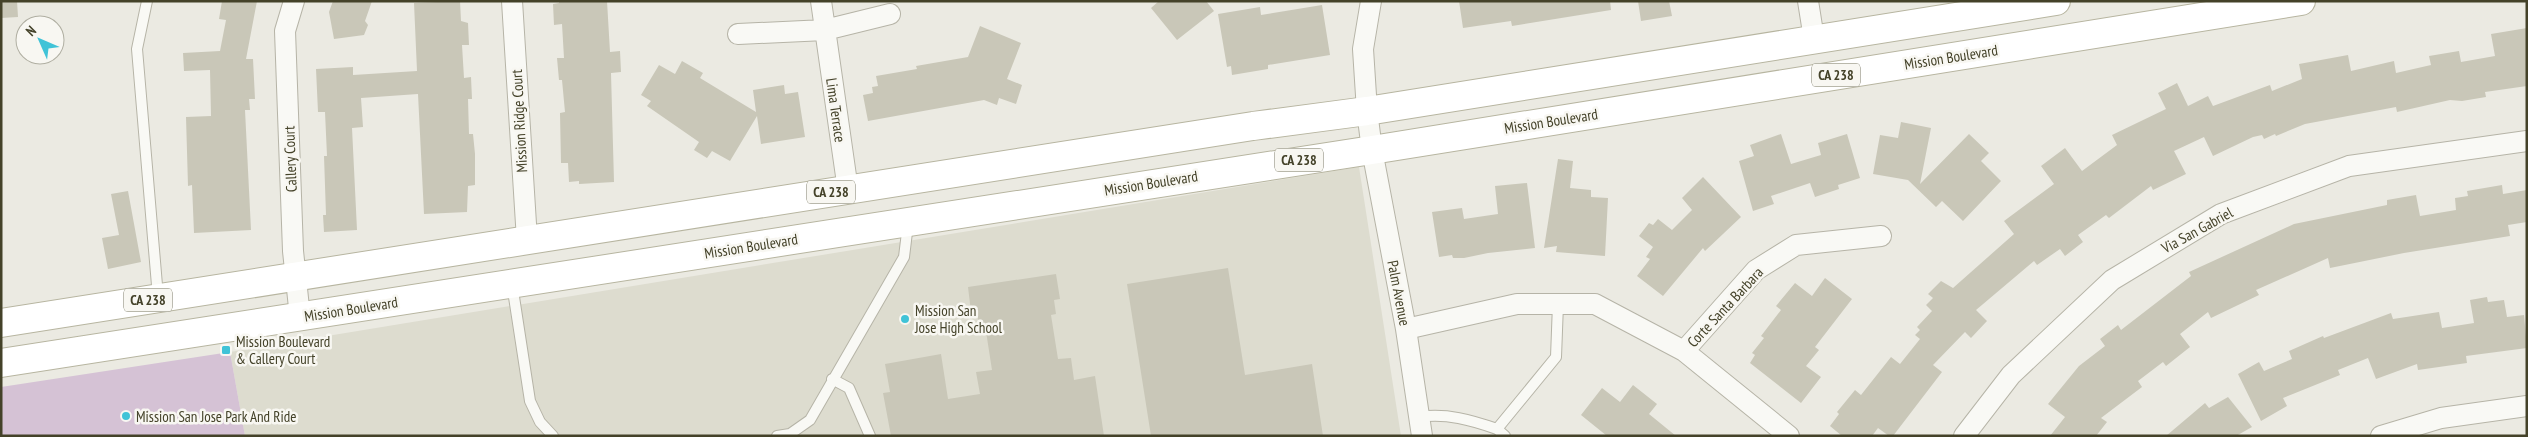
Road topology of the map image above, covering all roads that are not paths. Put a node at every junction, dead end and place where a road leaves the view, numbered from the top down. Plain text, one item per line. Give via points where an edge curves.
1 (147, 1) edge
2 (294, 1) edge
3 (512, 1) edge
4 (822, 1) edge
5 (1371, 1) edge
6 (1808, 1) edge
7 (2056, 1) edge
8 (2301, 1) edge
9 (890, 14) dead end
10 (825, 30) junction
11 (738, 34) dead end
12 (1814, 39) junction
13 (1367, 111) junction
14 (2527, 141) edge
15 (1372, 150) junction
16 (848, 190) junction
17 (908, 221) junction
18 (1881, 236) dead end
19 (527, 240) junction
20 (295, 277) junction
21 (512, 283) junction
22 (194, 293) junction
23 (158, 298) junction
24 (1558, 304) junction
25 (300, 317) junction
26 (1, 323) edge
27 (1, 328) edge
28 (1406, 329) junction
29 (1684, 351) junction
30 (37, 357) junction
31 (1, 363) edge
32 (832, 379) junction
33 (2527, 406) edge
34 (1421, 426) edge
35 (1497, 429) junction
36 (553, 436) edge
37 (777, 436) edge
38 (870, 436) edge
39 (1505, 436) edge
40 (1790, 436) edge
41 (1964, 436) edge
42 (2381, 436) edge

1 - 23 lane via 137,48
2 - 20 street, Callery Court via 285,31
3 - 19 street, Mission Ridge Court
4 - 10 street, Lima Terrace
5 - 13 street, Palm Avenue via 1363,49
6 - 12 street
7 - 12 main road, CA 238
8 - 15 main road, Mission Boulevard / CA 238
9 - 10 street
10 - 11 street
10 - 16 street, Lima Terrace
12 - 13 main road, CA 238
13 - 15 street, Palm Avenue
13 - 16 main road, CA 238
14 - 41 street, Via San Gabriel via 2350,166 2221,214 2112,280 2011,375
15 - 17 main road, Mission Boulevard / CA 238
15 - 28 street, Palm Avenue
16 - 19 main road, CA 238
17 - 21 main road, Mission Boulevard / CA 238
17 - 32 lane via 904,257
18 - 29 street, Corte Santa Barbara via 1796,246 1756,270
19 - 20 main road, CA 238
20 - 22 main road, CA 238
20 - 25 street, Callery Court
21 - 25 main road, Mission Boulevard / CA 238
21 - 36 lane via 530,401 540,422
22 - 23 main road, CA 238
22 - 30 main road via 109,322 55,333
23 - 26 main road, CA 238
24 - 28 street via 1517,304
24 - 29 street via 1595,304
24 - 35 lane via 1556,357
25 - 30 main road, Mission Boulevard / CA 238
27 - 30 main road via 25,336 35,346
28 - 34 street, Palm Avenue
29 - 40 street
30 - 31 main road, Mission Boulevard / CA 238
32 - 37 lane via 810,420 790,434
32 - 38 lane via 850,388
33 - 42 street via 2441,418
34 - 35 lane via 1433,415 1465,418
35 - 39 lane

